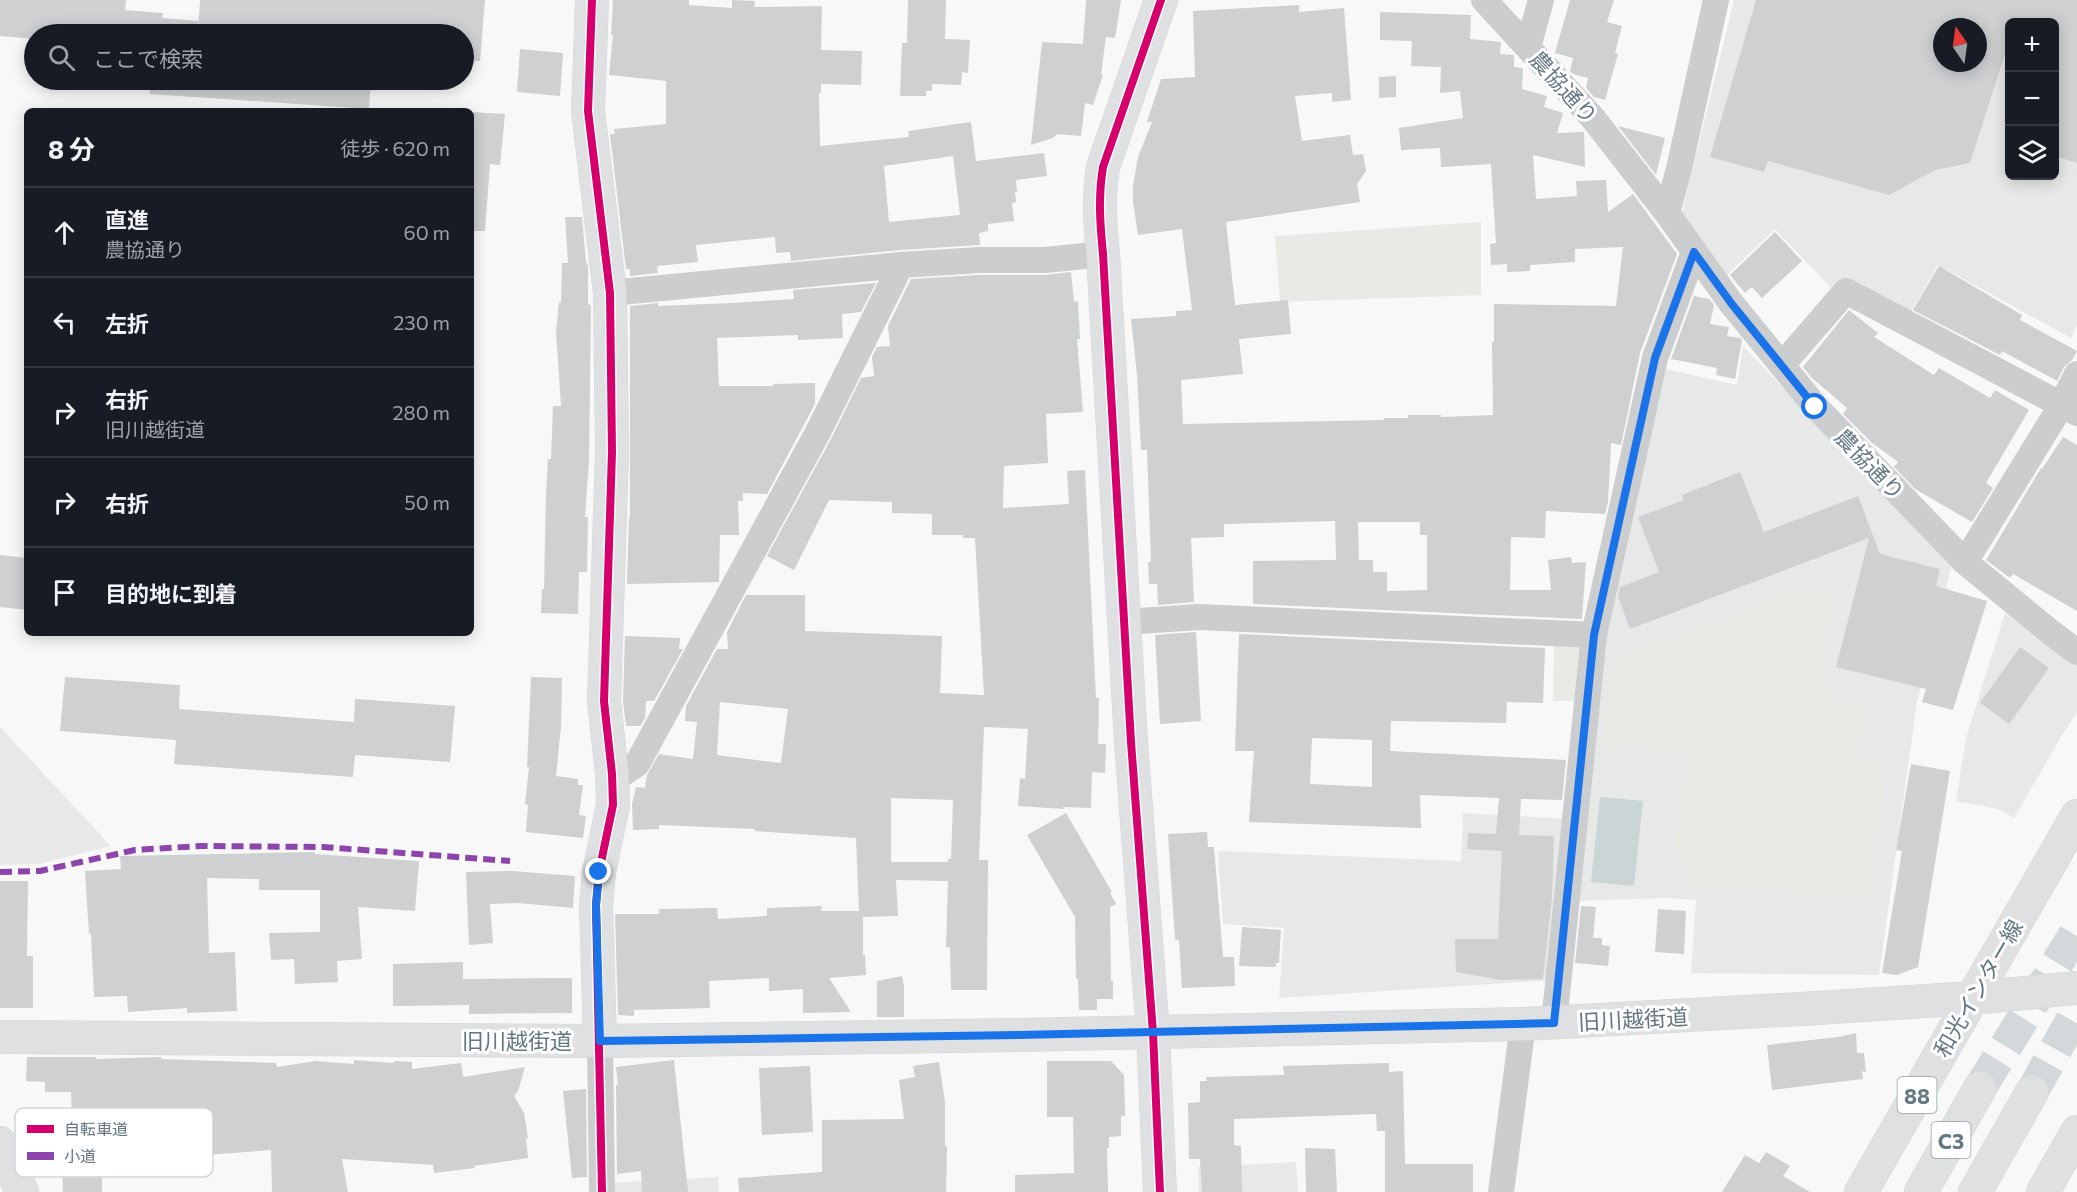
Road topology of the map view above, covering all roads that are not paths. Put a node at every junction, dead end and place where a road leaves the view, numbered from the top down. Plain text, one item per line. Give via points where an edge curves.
1 (592, 0) edge
2 (1166, 0) edge
3 (1484, 0) edge
4 (1541, 0) edge
5 (1716, 0) edge
6 (1528, 47) junction
7 (1667, 213) junction
8 (1694, 252) junction
9 (1103, 254) junction
10 (901, 265) junction
11 (610, 293) junction
12 (1782, 365) junction
13 (2077, 374) edge
14 (2069, 410) edge
15 (1965, 562) junction
16 (1124, 622) junction
17 (1594, 635) junction
18 (2077, 652) edge
19 (612, 781) junction
20 (2077, 816) edge
21 (2077, 988) edge
22 (1972, 998) junction
23 (1538, 1024) junction
24 (1153, 1033) junction
25 (0, 1037) edge
26 (600, 1041) junction
27 (1980, 1088) tunnel mouth
28 (2032, 1092) tunnel mouth
29 (2077, 1131) edge
30 (0, 1143) edge
31 (15, 1176) edge
32 (15, 1177) edge
33 (22, 1192) edge
34 (602, 1192) edge
35 (1160, 1192) edge
36 (1501, 1192) edge
37 (1861, 1192) edge
38 (1921, 1192) edge
39 (1975, 1192) edge
40 (2043, 1192) edge

1 - 11 main road via 588,111
2 - 9 main road via 1103,167 1099,220
3 - 6 street, 農協通り
4 - 6 street
5 - 7 street
6 - 7 street, 農協通り via 1592,117
7 - 8 street, 農協通り
8 - 12 street, 農協通り
8 - 17 street via 1655,358
9 - 10 street
9 - 16 main road
10 - 11 street
10 - 19 street via 818,432 637,764
11 - 19 main road via 612,452 604,701
12 - 14 street via 1846,291
12 - 15 street, 農協通り via 1815,407
13 - 14 street
14 - 15 street
15 - 18 street, 農協通り
16 - 17 street via 1199,617
16 - 24 main road
17 - 23 street
19 - 26 main road via 613,805 596,905
20 - 22 main road, 和光インター線 / 88
21 - 22 main road, 旧川越街道
22 - 23 main road, 旧川越街道
22 - 37 main road, 和光インター線 / 88
23 - 24 main road, 旧川越街道
23 - 36 street
24 - 26 main road, 旧川越街道
24 - 35 main road
25 - 26 main road, 旧川越街道
26 - 34 street
27 - 38 main road, C3
28 - 39 main road, C3
29 - 40 main road
30 - 31 main road
32 - 33 main road

